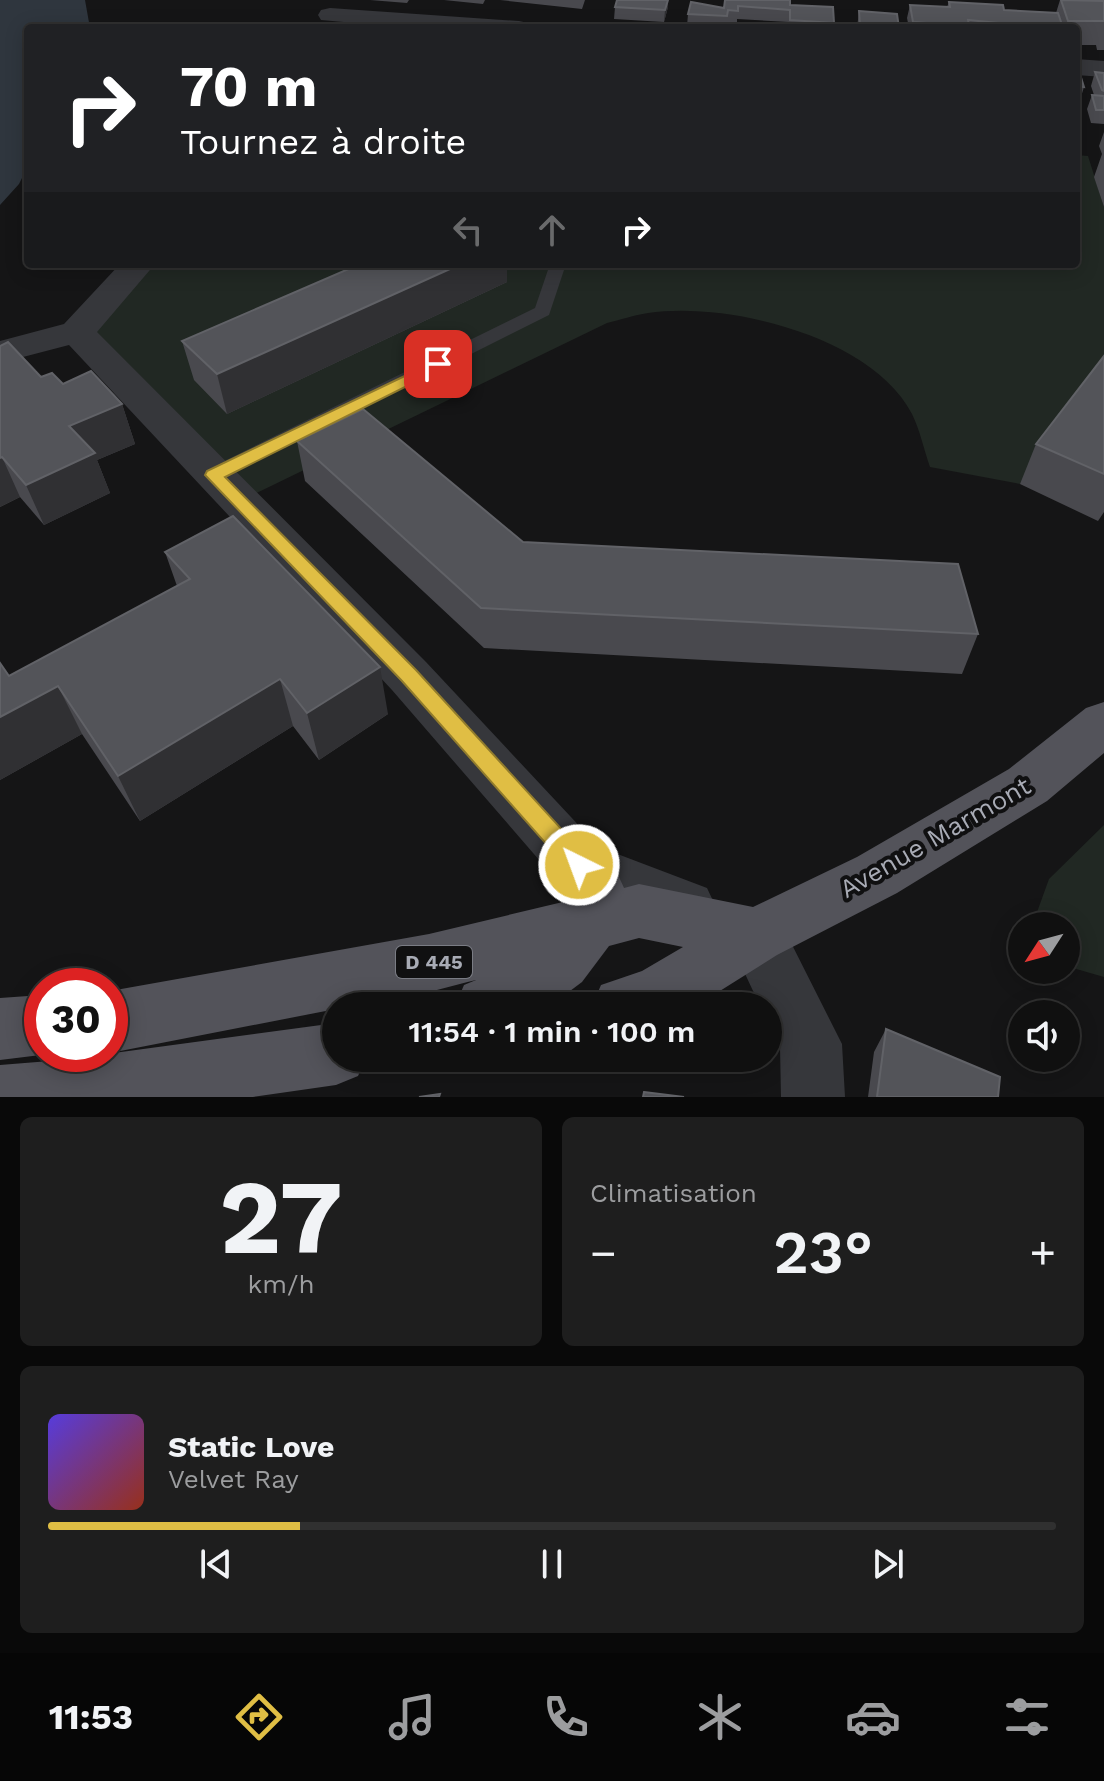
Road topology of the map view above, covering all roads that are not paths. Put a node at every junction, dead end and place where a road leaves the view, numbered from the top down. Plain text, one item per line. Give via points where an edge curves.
1 (329, 14) edge
2 (465, 24) edge
3 (1080, 67) edge
4 (1104, 69) edge
5 (134, 268) edge
6 (557, 268) edge
7 (77, 332) junction
8 (0, 352) edge
9 (213, 475) junction
10 (1104, 723) edge
11 (579, 865) junction
12 (591, 922) junction
13 (756, 935) junction
14 (516, 992) edge
15 (664, 992) edge
16 (128, 1019) edge
17 (24, 1027) edge
18 (0, 1029) edge
19 (322, 1056) edge
20 (0, 1097) edge
21 (813, 1097) edge

1 - 2 street
3 - 4 street
5 - 7 street
6 - 9 lane via 543,311
7 - 8 street
7 - 9 street
9 - 11 street via 409,676
10 - 13 main road, Avenue Marmont via 1028,785 877,875
11 - 12 main road via 597,890
11 - 13 street
12 - 13 main road, D 445 via 639,911
12 - 14 main road, D 445 via 569,954
12 - 16 main road, D 445 via 429,963
13 - 15 main road, Avenue Marmont
13 - 21 street via 811,1044
17 - 18 main road
19 - 20 main road

